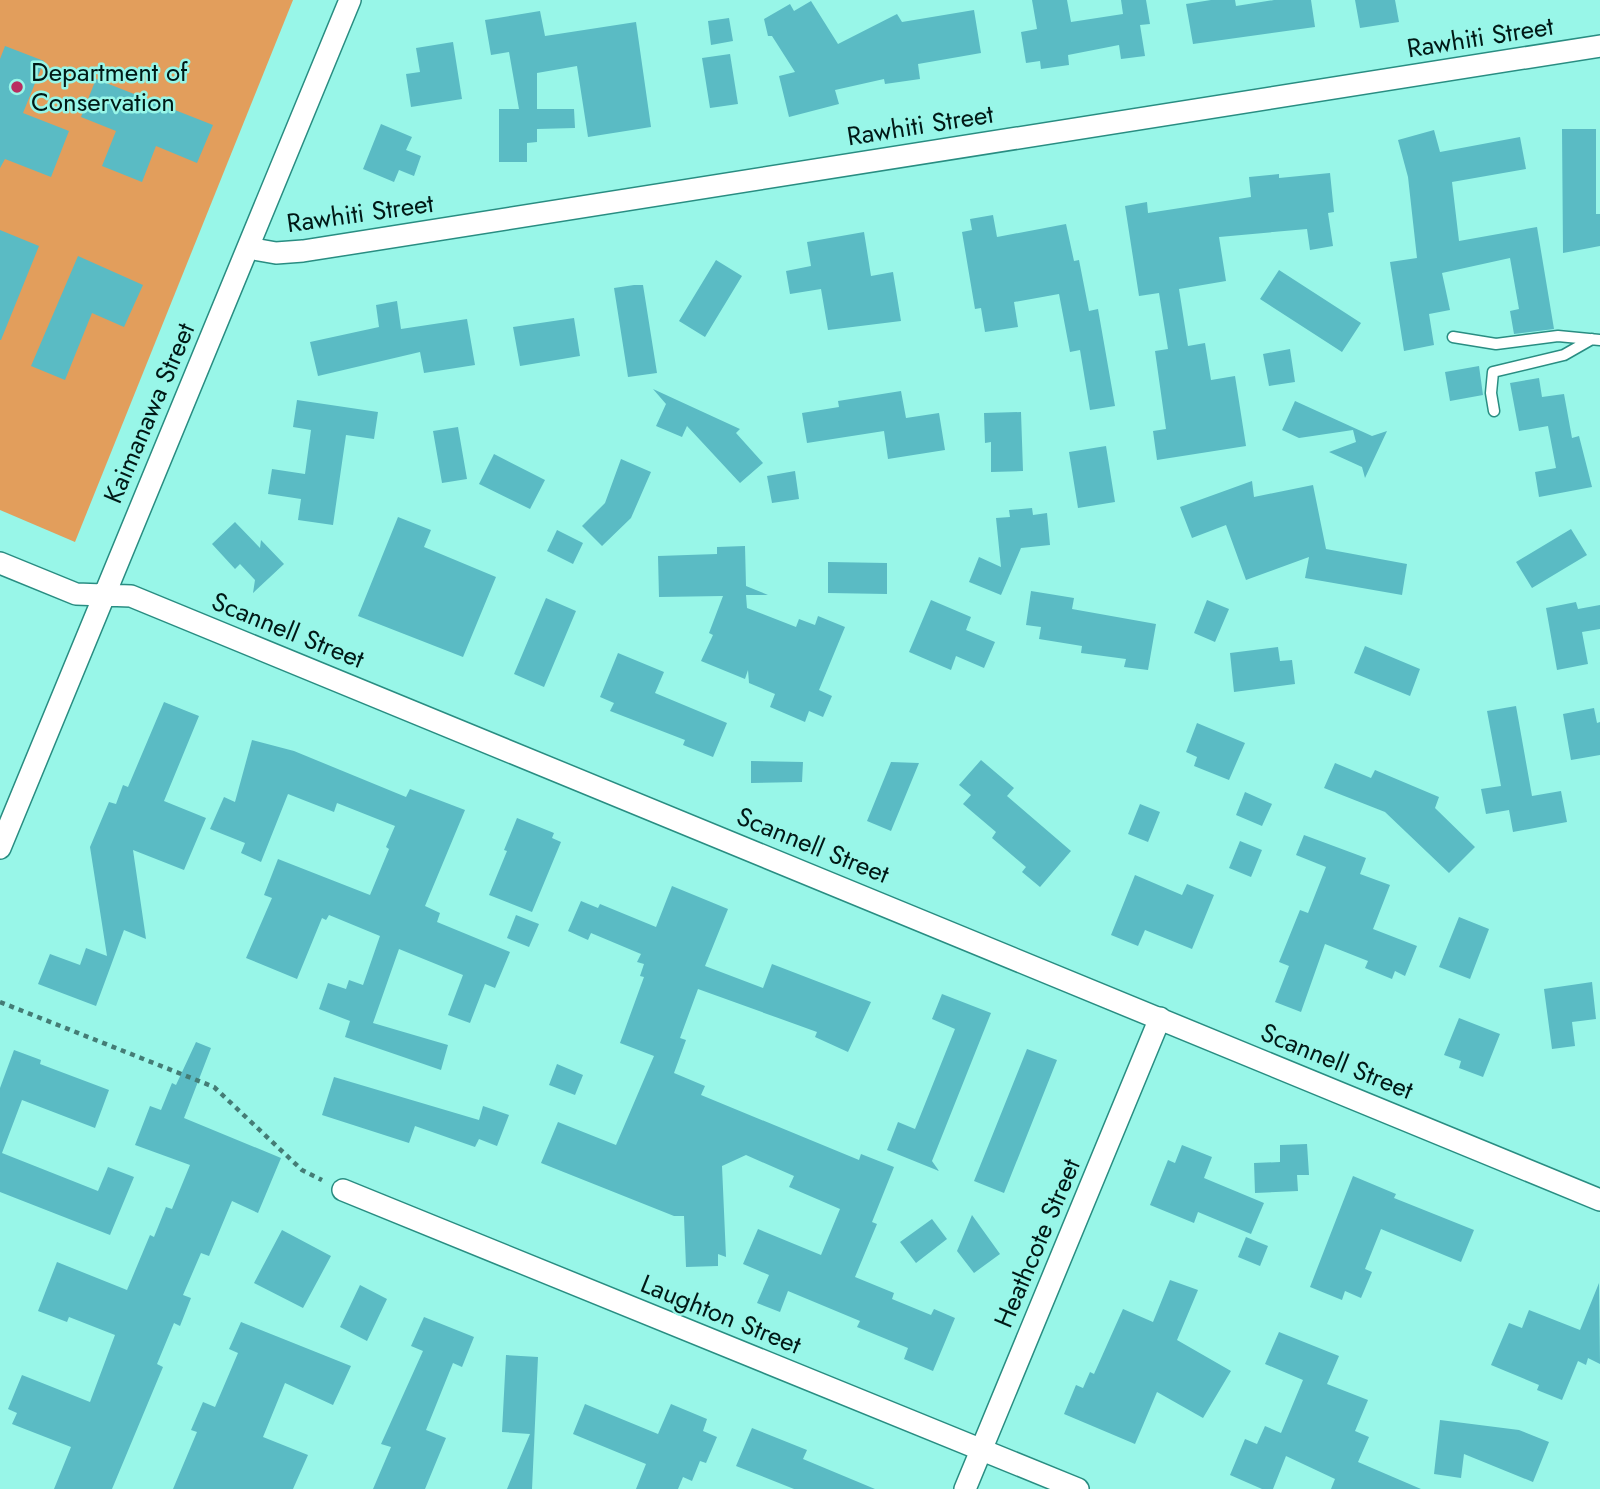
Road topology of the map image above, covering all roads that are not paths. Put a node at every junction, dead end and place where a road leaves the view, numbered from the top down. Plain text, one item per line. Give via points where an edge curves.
1 (350, 0) edge
2 (1600, 46) edge
3 (248, 248) junction
4 (1452, 337) dead end
5 (1596, 339) edge
6 (1494, 411) dead end
7 (0, 563) edge
8 (104, 595) junction
9 (0, 848) edge
10 (1160, 1018) junction
11 (343, 1190) road end
12 (1600, 1200) edge
13 (981, 1450) junction
14 (965, 1489) edge
15 (1079, 1489) edge

1 - 3 street, Kaimanawa Street
2 - 3 street, Rawhiti Street via 303,251
3 - 8 street, Kaimanawa Street
4 - 5 lane via 1496,344 1558,336
5 - 6 lane via 1564,355 1493,372
7 - 8 street, Scannell Street via 76,594
8 - 9 street, Kaimanawa Street
8 - 10 street, Scannell Street via 131,596
10 - 12 street, Scannell Street
10 - 13 street, Heathcote Street
11 - 13 street, Laughton Street
13 - 14 street, Heathcote Street
13 - 15 street, Laughton Street

